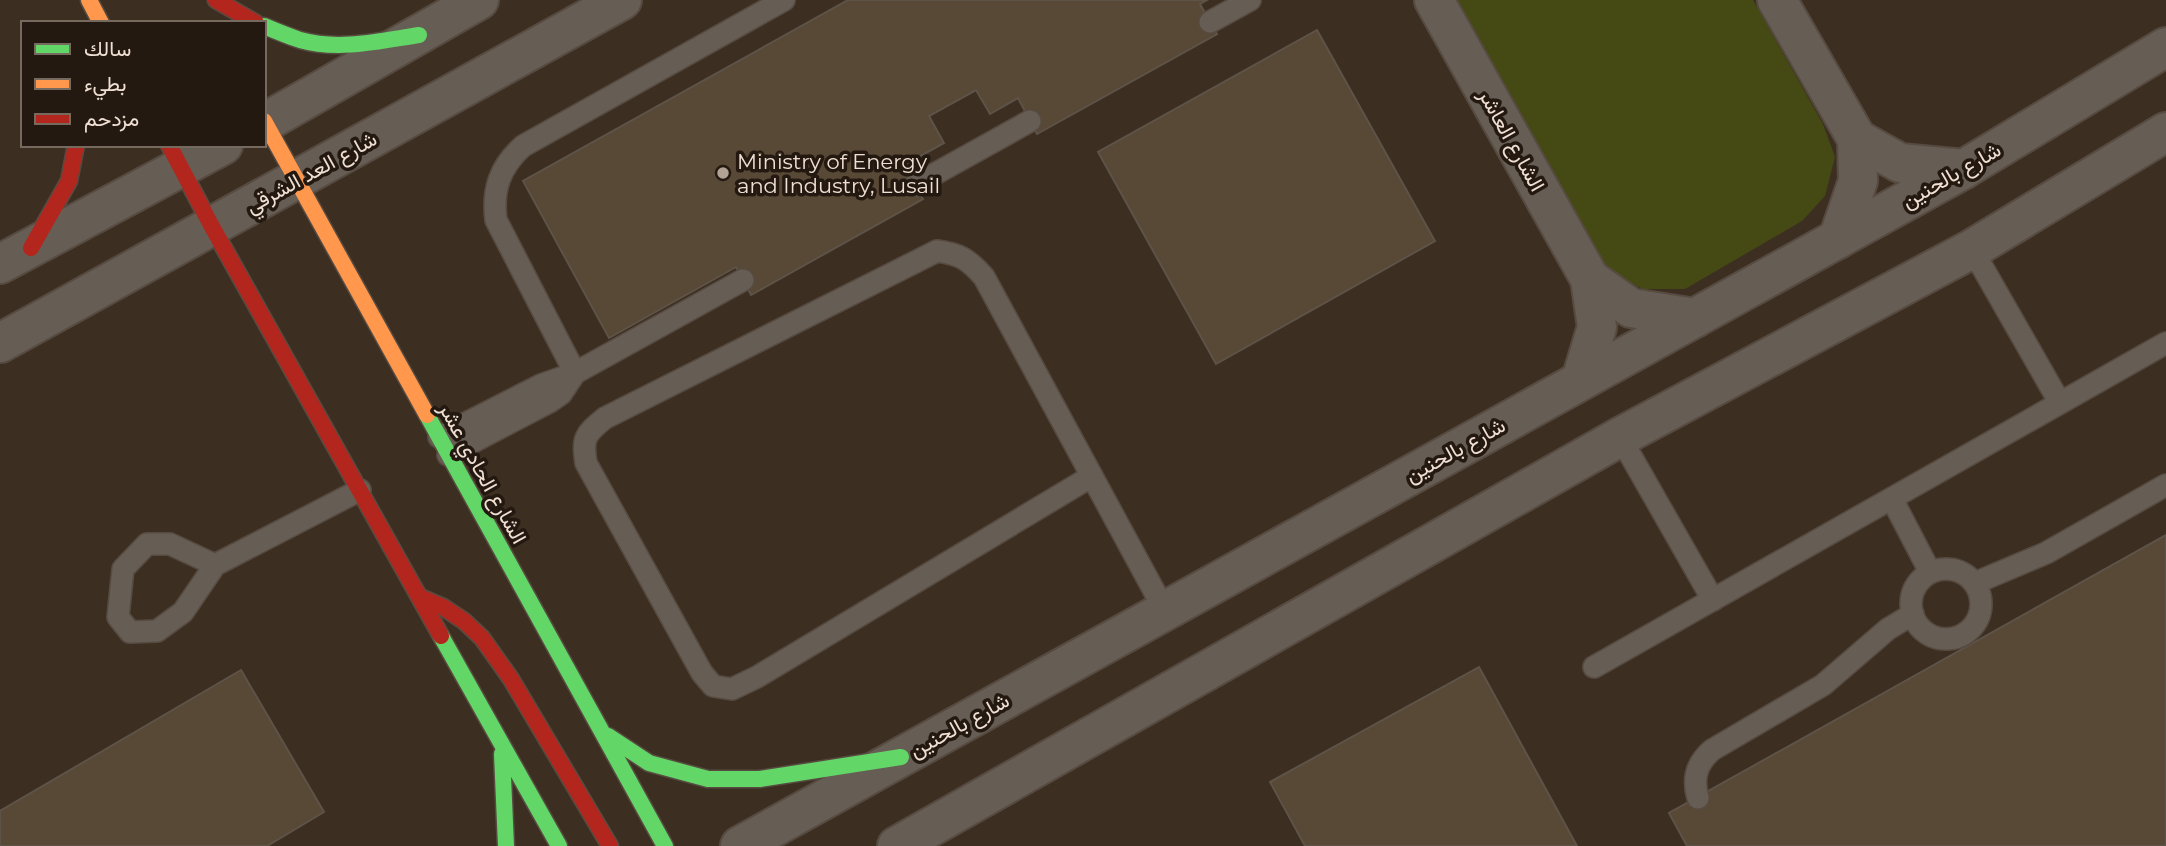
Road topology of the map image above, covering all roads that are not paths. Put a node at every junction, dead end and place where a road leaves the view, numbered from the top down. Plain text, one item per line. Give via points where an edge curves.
1 (89, 0) edge
2 (216, 0) edge
3 (479, 0) edge
4 (622, 0) edge
5 (783, 0) edge
6 (1250, 0) edge
7 (1434, 0) edge
8 (1777, 0) edge
9 (100, 21) edge
10 (253, 21) edge
11 (1210, 22) dead end
12 (266, 27) edge
13 (419, 35) junction
14 (2166, 47) edge
15 (266, 121) edge
16 (1030, 121) dead end
17 (266, 124) edge
18 (2166, 132) edge
19 (1857, 139) junction
20 (76, 147) edge
21 (215, 147) edge
22 (175, 157) edge
23 (1964, 169) junction
24 (297, 180) junction
25 (915, 185) dead end
26 (211, 225) junction
27 (1838, 239) junction
28 (1972, 249) junction
29 (15, 256) edge
30 (1590, 279) junction
31 (743, 280) dead end
32 (1695, 318) junction
33 (0, 343) edge
34 (2166, 343) edge
35 (575, 373) junction
36 (1581, 380) junction
37 (2060, 403) junction
38 (1620, 437) junction
39 (444, 446) junction
40 (1092, 476) junction
41 (2166, 485) edge
42 (360, 490) junction
43 (1892, 499) junction
44 (215, 565) junction
45 (1930, 572) junction
46 (1975, 583) junction
47 (420, 597) junction
48 (1713, 600) junction
49 (1165, 611) junction
50 (1913, 614) junction
51 (1594, 667) dead end
52 (603, 733) junction
53 (502, 744) junction
54 (901, 757) junction
55 (1698, 798) dead end
56 (506, 846) edge
57 (559, 846) edge
58 (610, 846) edge
59 (665, 846) edge
60 (740, 846) edge
61 (897, 846) edge

1 - 9 street
2 - 10 street
3 - 13 street
4 - 24 street, شارع العد الشرقي
5 - 35 lane via 523,146 501,171 494,203 496,220
6 - 11 lane
7 - 30 street, الشارع العاشر
8 - 19 street
12 - 13 street via 326,44 356,45
13 - 15 street
14 - 23 street, شارع بالحنين
16 - 25 lane
17 - 24 street, الشارع الحادي عشر
18 - 28 street
19 - 23 street via 1900,163
19 - 27 street via 1858,181
20 - 29 street via 69,181
21 - 22 street
22 - 26 street
22 - 29 street
23 - 27 street, شارع بالحنين
24 - 26 street, شارع العد الشرقي
24 - 39 street, الشارع الحادي عشر
26 - 33 street, شارع العد الشرقي
26 - 42 street
27 - 32 street, شارع بالحنين
28 - 37 lane
28 - 38 street
30 - 32 street, الشارع العاشر via 1631,308
30 - 36 street, الشارع العاشر via 1597,327
31 - 35 lane
32 - 36 street, شارع بالحنين
34 - 37 lane
35 - 39 lane via 541,384
36 - 49 street, شارع بالحنين
37 - 43 lane
38 - 48 lane
38 - 61 street
39 - 52 street, الشارع الحادي عشر
40 - 40 lane via 984,277 957,254 937,251 605,418 591,429 583,444 586,463 702,673 713,686 732,689
40 - 49 lane
41 - 46 lane via 2046,553
42 - 44 lane
42 - 47 street
43 - 45 lane
43 - 48 lane
44 - 44 lane via 170,544 147,544 123,569 118,617 130,632 157,631 183,612
45 - 46 lane via 1955,569
45 - 50 lane via 1914,590
46 - 50 lane via 1980,593 1979,615 1974,625 1956,637 1925,632
47 - 53 street
47 - 58 street via 443,607 482,638
48 - 51 lane
49 - 54 street, شارع بالحنين
50 - 55 lane via 1888,629 1823,685 1704,756 1695,775
52 - 54 street via 649,763 708,779 760,779
52 - 59 street, الشارع الحادي عشر
53 - 56 street
53 - 57 street
54 - 60 street, شارع بالحنين

